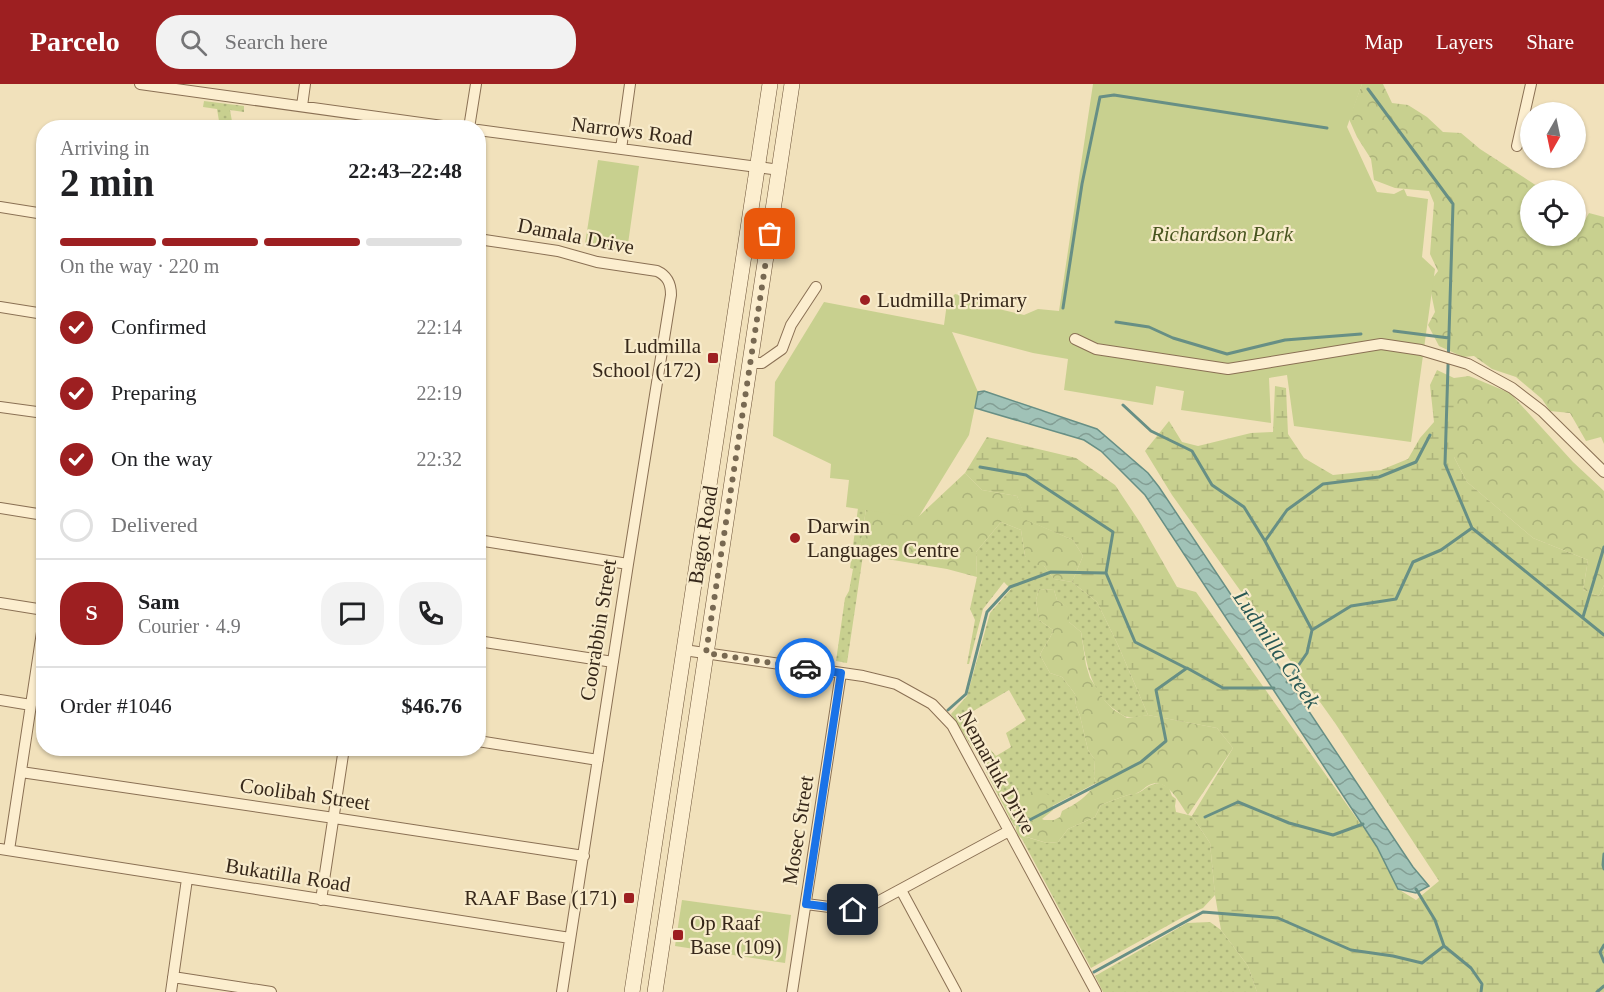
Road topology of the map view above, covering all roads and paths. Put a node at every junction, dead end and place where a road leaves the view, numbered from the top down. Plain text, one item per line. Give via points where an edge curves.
1 (140, 84) edge
2 (305, 84) edge
3 (476, 84) edge
4 (630, 84) edge
5 (770, 84) edge
6 (792, 84) edge
7 (1531, 84) edge
8 (302, 106) junction
9 (401, 120) edge
10 (470, 120) edge
11 (486, 131) edge
12 (1517, 146) dead end
13 (621, 149) junction
14 (757, 167) junction
15 (780, 170) junction
16 (0, 207) edge
17 (36, 213) edge
18 (486, 240) edge
19 (666, 275) joint
20 (816, 287) dead end
21 (0, 307) edge
22 (36, 313) edge
23 (1075, 339) dead end
24 (750, 363) junction
25 (0, 407) edge
26 (36, 412) edge
27 (1604, 472) edge
28 (0, 508) edge
29 (36, 514) edge
30 (486, 541) edge
31 (628, 564) junction
32 (0, 603) edge
33 (36, 609) edge
34 (486, 642) edge
35 (684, 650) junction
36 (706, 653) junction
37 (613, 662) junction
38 (841, 673) junction
39 (36, 687) edge
40 (0, 700) edge
41 (31, 705) junction
42 (486, 742) edge
43 (343, 756) edge
44 (598, 760) junction
45 (21, 772) junction
46 (334, 818) junction
47 (1009, 831) junction
48 (4, 849) edge
49 (584, 856) junction
50 (187, 879) junction
51 (901, 890) junction
52 (321, 900) junction
53 (806, 904) junction
54 (570, 938) junction
55 (173, 977) junction
56 (171, 992) edge
57 (271, 992) edge
58 (562, 992) edge
59 (633, 992) edge
60 (655, 992) edge
61 (792, 992) edge
62 (956, 992) edge
63 (1096, 992) edge

1 - 8 street
2 - 8 street
3 - 10 street
4 - 13 street
5 - 14 main road, Bagot Road
6 - 15 main road, Bagot Road
7 - 12 street
8 - 9 street
11 - 13 street, Narrows Road
13 - 14 street, Narrows Road
14 - 15 street, Narrows Road
14 - 35 main road, Bagot Road
15 - 24 main road, Bagot Road
16 - 17 street
18 - 19 street, Damala Drive via 558,251
19 - 31 street, Coorabbin Street via 671,295
20 - 24 street via 791,325 782,349 762,363
21 - 22 street
23 - 27 street via 1096,349 1228,369 1380,344 1421,350 1467,364 1520,394
24 - 36 main road, Bagot Road
25 - 26 street
28 - 29 street
30 - 31 street
31 - 37 street, Coorabbin Street
32 - 33 street
34 - 37 street
35 - 36 street, Nemarluk Drive
35 - 59 main road, Bagot Road
36 - 38 street, Nemarluk Drive
36 - 60 main road, Bagot Road
37 - 44 street, Coorabbin Street
38 - 47 street, Nemarluk Drive via 896,684 943,714
38 - 53 street, Mosec Street
39 - 41 street
40 - 41 street
41 - 45 street
42 - 44 street
43 - 46 street
44 - 49 street, Coorabbin Street
45 - 46 street, Coolibah Street
45 - 48 street
46 - 49 street, Coolibah Street
46 - 52 street
47 - 51 street
47 - 63 street, Nemarluk Drive
48 - 50 street, Bukatilla Road
49 - 54 street, Coorabbin Street
50 - 52 street, Bukatilla Road
50 - 55 street
51 - 53 street via 861,909
51 - 62 street
52 - 54 street, Bukatilla Road
53 - 61 street, Mosec Street
54 - 58 street, Coorabbin Street
55 - 56 street
55 - 57 street

